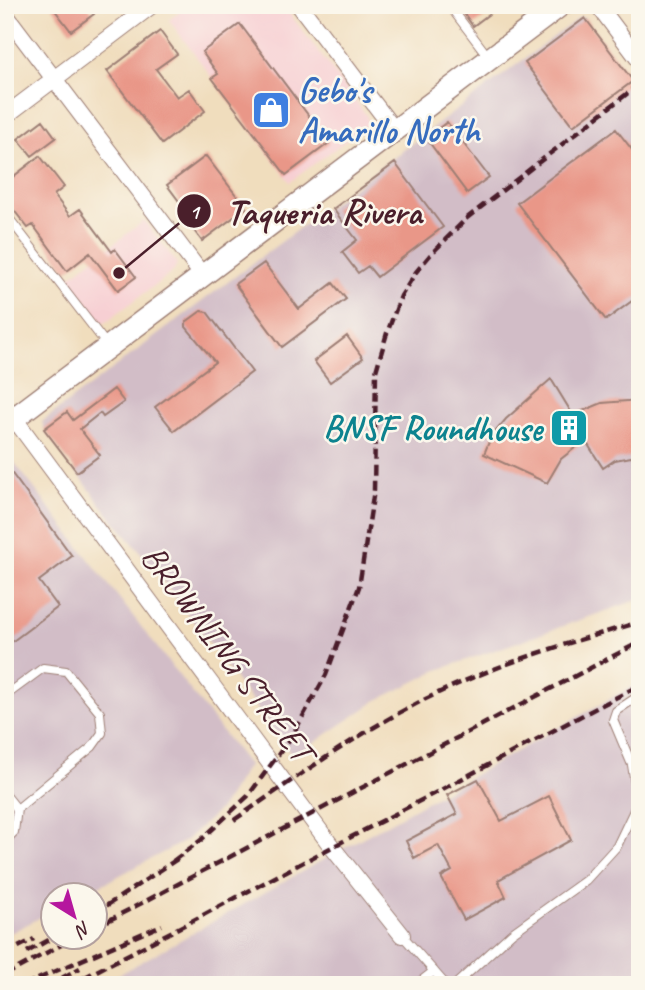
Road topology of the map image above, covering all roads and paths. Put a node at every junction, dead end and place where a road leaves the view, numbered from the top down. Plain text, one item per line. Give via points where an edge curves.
1 (151, 5) edge
2 (299, 5) edge
3 (449, 5) edge
4 (561, 5) edge
5 (598, 5) edge
6 (5, 14) edge
7 (490, 59) junction
8 (640, 61) edge
9 (55, 79) junction
10 (5, 116) edge
11 (395, 131) junction
12 (5, 213) edge
13 (203, 276) junction
14 (108, 347) junction
15 (8, 416) edge
16 (640, 695) edge
17 (5, 696) edge
18 (5, 794) edge
19 (17, 809) junction
20 (5, 841) edge
21 (402, 935) joint
22 (434, 971) junction
23 (416, 985) edge
24 (446, 985) edge
25 (455, 985) edge

1 - 9 street
2 - 11 street
3 - 7 lane
4 - 7 main road
5 - 8 street
6 - 9 street
7 - 11 main road
9 - 10 street
9 - 13 street
11 - 13 main road
12 - 14 lane
13 - 14 main road
14 - 15 main road
15 - 21 street, BROWNING STREET
16 - 25 lane via 616,711 613,720 632,765 638,802 617,846 586,880 512,933
17 - 19 lane via 43,668 66,671 100,713 102,733 92,747
18 - 19 lane
19 - 20 lane via 14,832
21 - 22 lane
22 - 23 lane
22 - 24 lane

